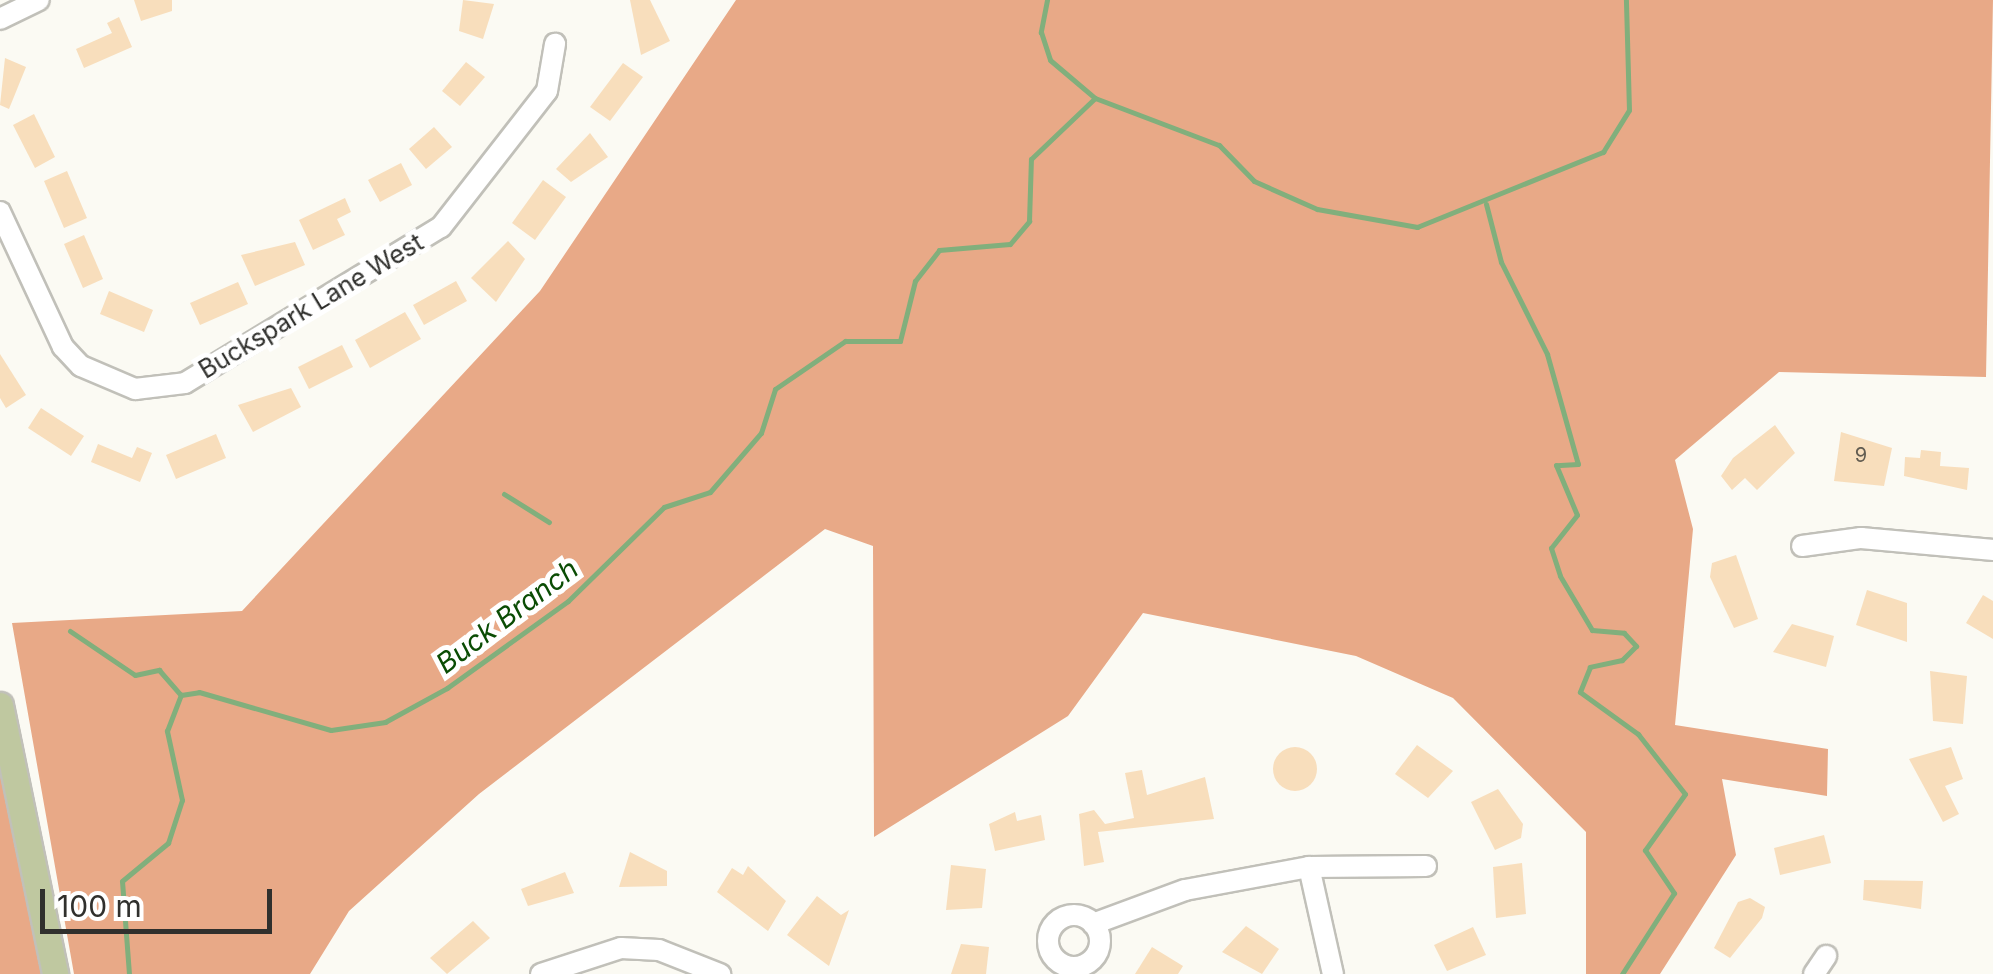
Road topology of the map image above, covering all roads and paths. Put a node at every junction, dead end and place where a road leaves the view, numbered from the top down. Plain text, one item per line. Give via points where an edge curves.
1 (39, 0) edge
2 (0, 18) edge
3 (555, 44) dead end
4 (0, 212) edge
5 (1802, 546) dead end
6 (1993, 550) edge
7 (0, 705) edge
8 (1426, 866) dead end
9 (1309, 867) junction
10 (1094, 924) dead end
11 (55, 974) edge
12 (540, 974) edge
13 (720, 974) edge
14 (1332, 974) edge

1 - 2 street
3 - 4 street, Buckspark Lane West via 547,92 441,227 185,382 135,389 81,366 63,347
5 - 6 street via 1861,538
7 - 11 main road
8 - 9 street
9 - 10 street via 1186,890
9 - 14 street
12 - 13 street via 622,948 659,950

